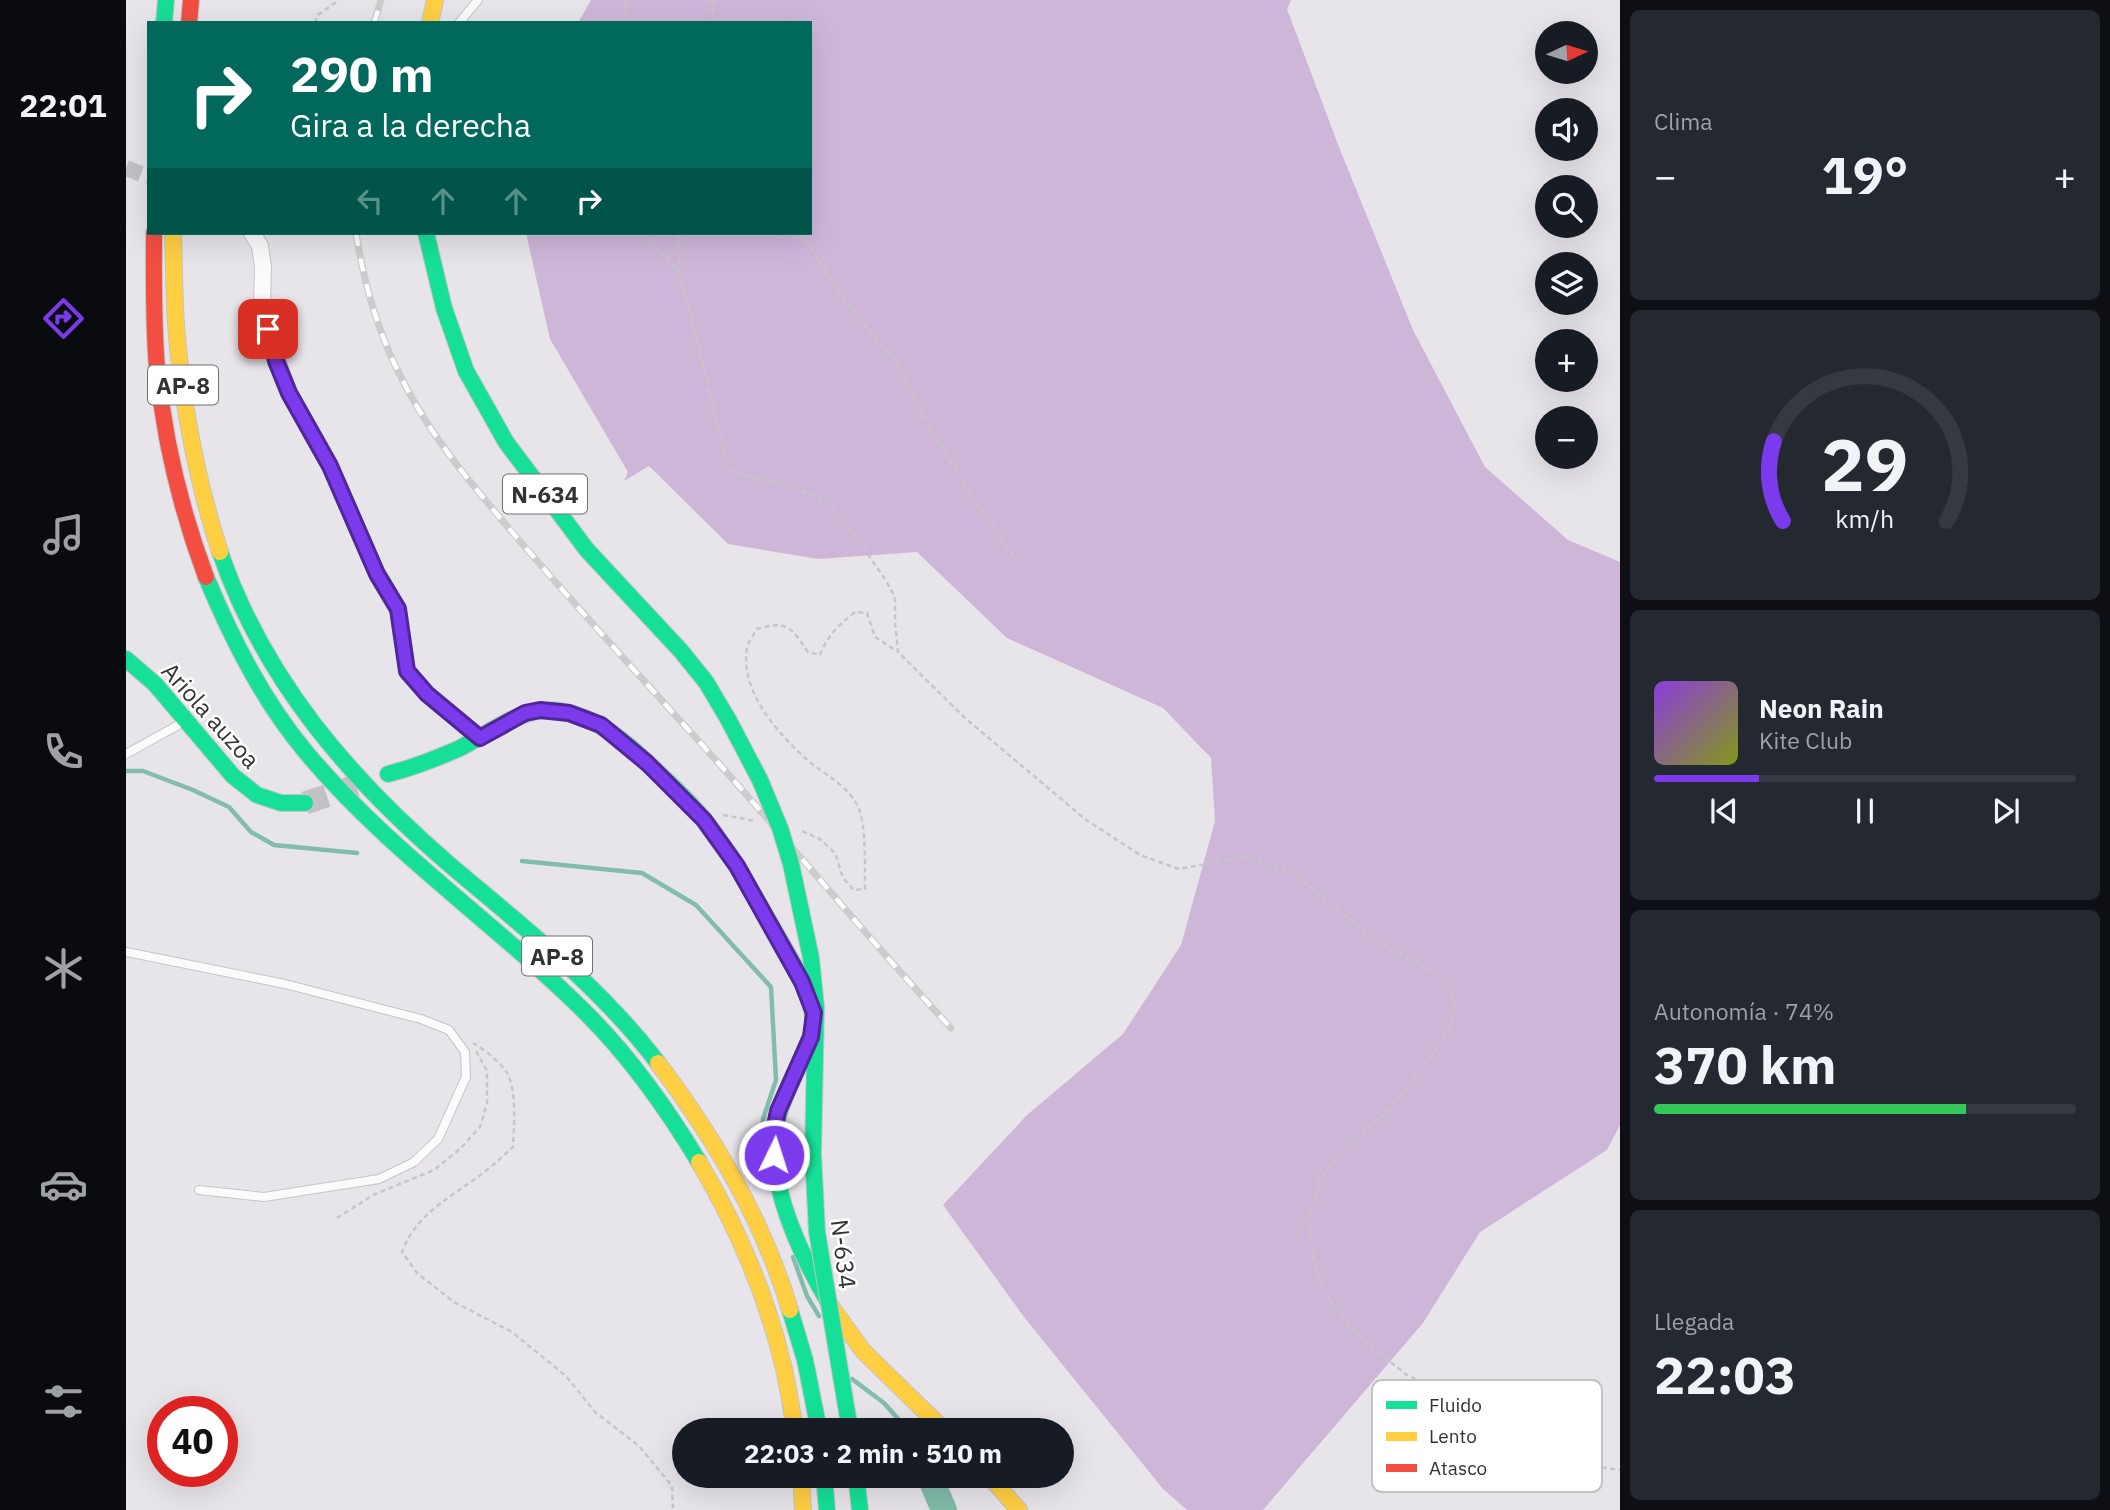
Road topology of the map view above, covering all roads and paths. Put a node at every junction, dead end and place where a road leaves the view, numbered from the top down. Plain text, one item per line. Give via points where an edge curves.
1 (166, 0) edge
2 (191, 0) edge
3 (339, 0) edge
4 (435, 0) edge
5 (478, 0) edge
6 (627, 0) edge
7 (712, 0) edge
8 (164, 21) edge
9 (189, 21) edge
10 (316, 21) edge
11 (430, 21) edge
12 (461, 21) edge
13 (622, 21) edge
14 (713, 21) edge
15 (154, 235) edge
16 (173, 235) edge
17 (253, 235) edge
18 (426, 235) edge
19 (646, 235) edge
20 (679, 235) edge
21 (802, 235) edge
22 (679, 272) junction
23 (1017, 561) dead end
24 (898, 652) junction
25 (126, 660) edge
26 (185, 721) junction
27 (480, 738) junction
28 (126, 754) edge
29 (388, 774) dead end
30 (306, 803) tunnel mouth
31 (697, 812) junction
32 (757, 821) dead end
33 (797, 828) dead end
34 (126, 952) edge
35 (472, 1042) dead end
36 (199, 1190) dead end
37 (1417, 1380) edge
38 (792, 1418) edge
39 (817, 1418) edge
40 (848, 1418) edge
41 (932, 1418) edge
42 (1602, 1467) edge
43 (1620, 1470) edge
44 (802, 1488) edge
45 (825, 1488) edge
46 (857, 1488) edge
47 (1000, 1488) edge
48 (673, 1510) edge
49 (803, 1510) edge
50 (827, 1510) edge
51 (860, 1510) edge
52 (1019, 1510) edge

1 - 8 main road
2 - 9 main road
3 - 10 path
4 - 11 main road
5 - 12 lane
6 - 13 path
7 - 14 path
15 - 38 main road, AP-8 via 154,320 173,463 208,582 240,653 317,767 411,861 599,1026 683,1134 744,1248 780,1355
16 - 39 main road, AP-8 via 176,321 195,459 219,544 257,635 299,705 339,758 416,834 606,1002 658,1061 703,1123 738,1184 788,1298
17 - 27 street via 260,246 262,306 276,361 398,609 407,671
18 - 40 main road, N-634 / N-634, bridge via 444,308 467,371 506,442 587,550 706,682 760,780 780,828 811,958 816,1007 813,1153 817,1232
19 - 22 path
20 - 22 path
21 - 23 path via 842,298 897,363 933,435
22 - 24 path via 727,469 787,484 819,498 843,519 895,597
24 - 33 path via 876,637 867,613 855,612 839,626 825,640 820,655 808,652 794,632 775,624 757,629 748,646 747,669 756,699 806,759 847,789 860,811 864,890 854,890 843,878 835,853 820,839
24 - 37 path via 965,718 1084,819 1140,855 1179,869 1245,857 1291,872 1376,940 1434,972 1451,990 1455,1006 1451,1023 1431,1058 1388,1111 1340,1152 1320,1181 1309,1218 1314,1261 1329,1300 1362,1340
25 - 26 main road, Ariola auzoa via 155,684
26 - 28 lane
26 - 30 main road, Ariola auzoa via 233,776 257,795 281,803
27 - 29 main road via 423,765
27 - 31 main road via 525,713 569,713 601,725 622,741
31 - 32 path
31 - 41 main road via 743,876 802,982 814,1013 811,1037 778,1111 772,1140 789,1219 831,1306 861,1349
34 - 36 lane via 421,1018 449,1030 465,1052 466,1077 438,1139 414,1162 379,1179 264,1197
35 - 48 path via 508,1073 515,1110 513,1147 421,1220 402,1252 417,1272 454,1301 512,1332 566,1376 595,1412 639,1446 672,1486
42 - 43 path
44 - 49 main road
45 - 50 main road
46 - 51 main road
47 - 52 main road

